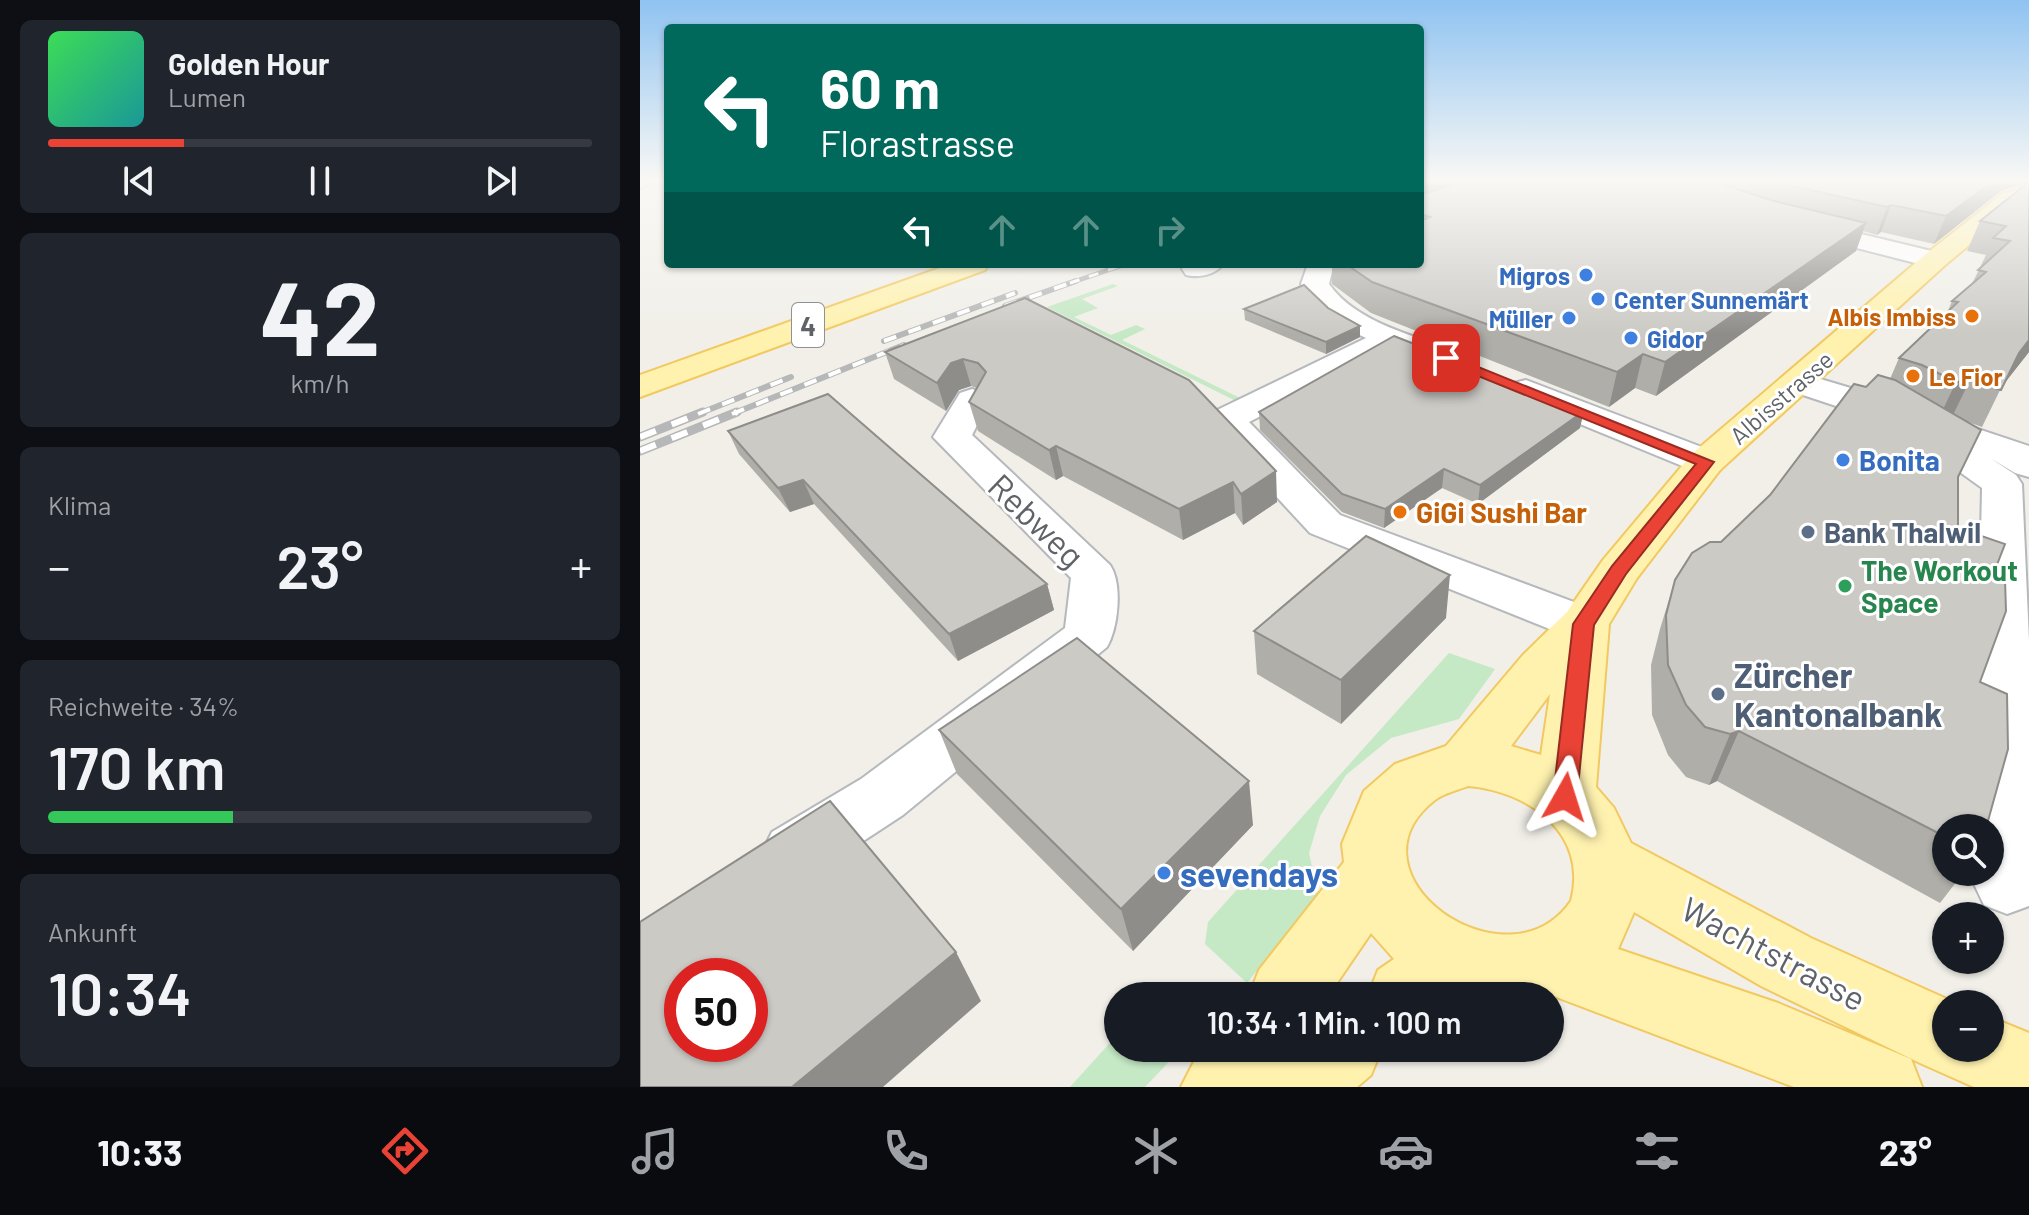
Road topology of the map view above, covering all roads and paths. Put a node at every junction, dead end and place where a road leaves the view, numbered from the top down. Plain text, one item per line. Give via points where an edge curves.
1 (1826, 233) edge
2 (1968, 233) edge
3 (1935, 260) junction
4 (965, 268) edge
5 (1319, 268) edge
6 (1392, 337) junction
7 (1797, 382) junction
8 (640, 387) edge
9 (1192, 392) edge
10 (972, 400) edge
11 (1891, 412) junction
12 (1226, 420) junction
13 (1706, 462) junction
14 (2029, 465) edge
15 (1584, 624) junction
16 (1466, 762) junction
17 (1565, 797) junction
18 (1606, 862) junction
19 (1375, 872) junction
20 (747, 881) edge
21 (2007, 884) dead end
22 (1552, 961) junction
23 (1428, 977) edge
24 (1295, 982) edge
25 (1932, 1030) edge
26 (2004, 1061) edge
27 (1238, 1062) edge
28 (1328, 1062) edge
29 (2029, 1072) edge
30 (1220, 1087) edge
31 (1299, 1087) edge
32 (1883, 1087) edge

1 - 3 street
2 - 3 main road, Albisstrasse
3 - 7 main road, Albisstrasse
4 - 8 main road, 4
5 - 6 street via 1319,294 1343,313
6 - 12 street
6 - 13 street
7 - 11 street
7 - 13 main road, Albisstrasse
9 - 12 street
10 - 20 street, Rebweg via 952,437 1094,575 1089,635 882,797
11 - 14 street via 1986,441
11 - 21 street via 2002,484
12 - 15 street via 1325,524
13 - 15 main road, Albisstrasse via 1619,570
15 - 16 main road, Albisstrasse via 1541,668
15 - 17 main road, Albisstrasse
16 - 17 main road via 1519,770 1544,780
16 - 19 main road via 1423,774 1393,797 1379,819 1373,844
17 - 18 main road via 1598,838
18 - 22 main road via 1608,886 1592,930
18 - 25 main road, Wachtstrasse via 1786,962
19 - 23 main road via 1384,898 1423,942
19 - 24 main road
22 - 23 main road
22 - 32 main road via 1778,1041
26 - 29 main road
27 - 30 main road
28 - 31 main road

